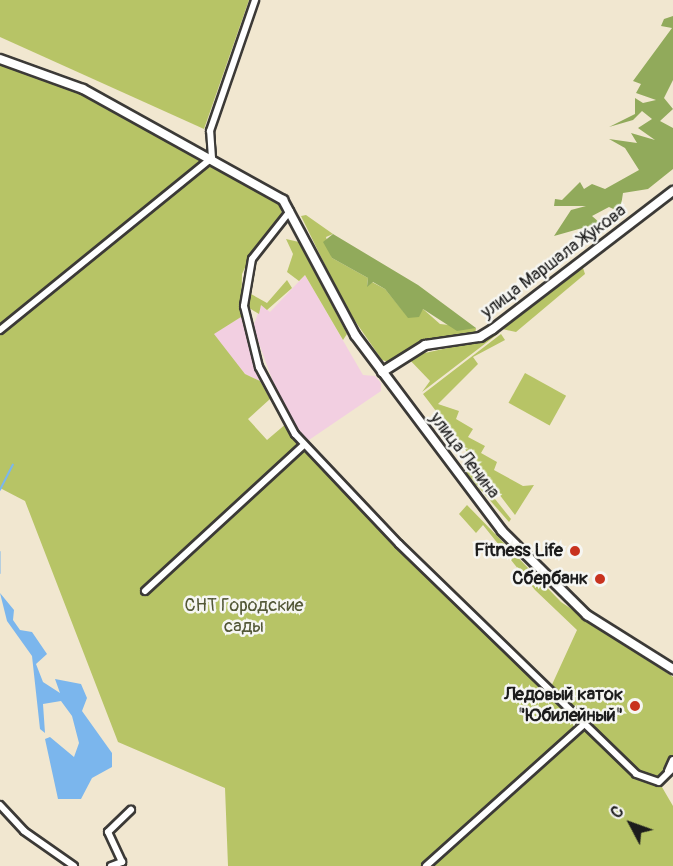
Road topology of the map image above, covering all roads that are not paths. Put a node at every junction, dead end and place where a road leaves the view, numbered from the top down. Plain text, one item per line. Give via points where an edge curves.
1 (255, 0) edge
2 (0, 59) edge
3 (212, 158) junction
4 (673, 191) edge
5 (291, 209) junction
6 (0, 330) edge
7 (382, 372) junction
8 (304, 445) junction
9 (145, 591) dead end
10 (673, 669) edge
11 (584, 724) junction
12 (673, 760) edge
13 (673, 768) edge
14 (663, 779) junction
15 (0, 805) edge
16 (131, 810) dead end
17 (74, 866) edge
18 (111, 866) edge
19 (426, 866) edge

1 - 3 street via 210,131
2 - 3 main road via 83,90
3 - 5 main road via 274,192
3 - 6 street
4 - 7 main road, улица Маршала Жукова via 493,329 480,337 425,345
5 - 7 main road, улица Ленина via 348,323
5 - 8 street via 252,259 244,306 269,393
7 - 10 main road, улица Ленина via 538,571 587,615
8 - 9 street
8 - 11 street
11 - 14 street via 641,778
11 - 19 street
12 - 14 street
13 - 14 street
15 - 17 street via 24,831
16 - 18 street via 108,832 122,861

